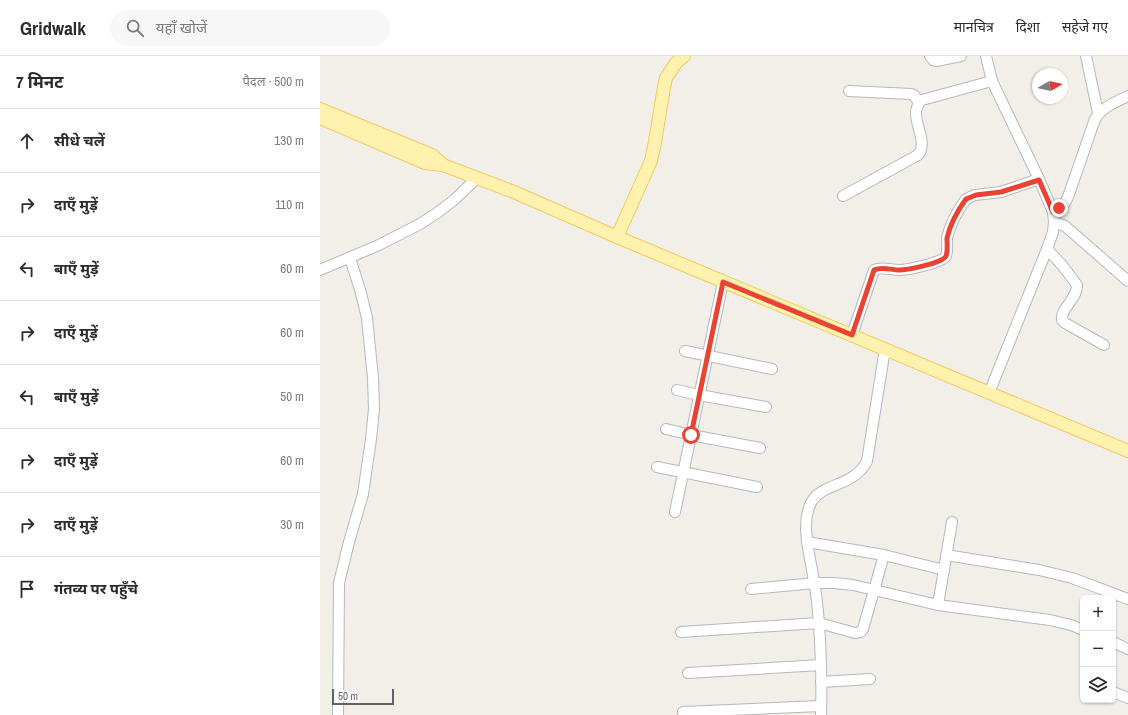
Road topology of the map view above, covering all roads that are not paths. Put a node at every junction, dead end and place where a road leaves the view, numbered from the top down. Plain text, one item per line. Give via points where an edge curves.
1 (930, 56) edge
2 (961, 56) edge
3 (986, 56) edge
4 (1086, 56) edge
5 (677, 58) edge
6 (992, 81) junction
7 (849, 91) dead end
8 (1128, 96) edge
9 (919, 103) junction
10 (320, 108) edge
11 (1098, 113) junction
12 (320, 118) edge
13 (443, 164) junction
14 (477, 178) junction
15 (1039, 180) junction
16 (843, 196) dead end
17 (1053, 217) junction
18 (616, 237) junction
19 (1047, 249) junction
20 (350, 258) junction
21 (320, 270) edge
22 (1128, 281) edge
23 (723, 282) junction
24 (853, 332) junction
25 (1104, 345) dead end
26 (885, 349) junction
27 (685, 351) dead end
28 (707, 356) junction
29 (772, 369) dead end
30 (992, 386) junction
31 (677, 390) dead end
32 (699, 395) junction
33 (766, 407) dead end
34 (666, 429) dead end
35 (691, 435) junction
36 (760, 448) dead end
37 (1128, 451) edge
38 (657, 466) dead end
39 (683, 473) junction
40 (757, 487) dead end
41 (675, 512) dead end
42 (952, 522) dead end
43 (807, 542) junction
44 (884, 555) junction
45 (946, 555) junction
46 (944, 570) junction
47 (815, 583) junction
48 (751, 590) dead end
49 (874, 590) junction
50 (1128, 599) edge
51 (938, 605) junction
52 (819, 623) junction
53 (1080, 629) edge
54 (681, 632) dead end
55 (1116, 643) edge
56 (1128, 649) edge
57 (821, 665) junction
58 (688, 673) dead end
59 (870, 679) dead end
60 (821, 682) junction
61 (1116, 693) edge
62 (1128, 698) edge
63 (821, 711) edge
64 (683, 712) dead end
65 (338, 715) edge

1 - 2 street via 936,61
3 - 6 street
4 - 11 street
5 - 18 main road via 664,87 651,161
6 - 9 street via 926,98
6 - 15 street
7 - 9 street via 911,94
8 - 11 street
9 - 16 street via 916,113 922,144 921,152
10 - 13 main road via 432,155
11 - 17 street via 1068,197
12 - 13 main road via 425,163
13 - 14 main road
14 - 18 main road
14 - 20 street via 448,204 420,224
15 - 17 street
15 - 24 street via 1001,192 966,199 950,229 944,259 907,269 874,270
17 - 19 street via 1053,232
17 - 22 street
18 - 23 main road
19 - 25 street via 1077,285 1062,320
19 - 30 street
20 - 21 street
20 - 65 street via 367,318 374,409 363,494 339,583
23 - 24 main road
23 - 28 street
24 - 26 main road
26 - 30 main road
26 - 43 street via 867,461 860,473 821,493 813,500 807,519
27 - 28 street
28 - 29 street
28 - 32 street
30 - 37 main road
31 - 32 street
32 - 33 street
32 - 35 street
34 - 35 street
35 - 36 street
35 - 39 street
38 - 39 street
39 - 40 street
39 - 41 street
42 - 45 street
43 - 44 street
43 - 47 street
44 - 46 street
44 - 49 street
45 - 46 street
45 - 50 street via 1046,571
46 - 51 street
47 - 48 street
47 - 49 street via 834,583
47 - 52 street
49 - 51 street
49 - 52 street via 861,632 855,633
51 - 53 street via 1050,620
52 - 54 street
52 - 57 street
55 - 56 street
57 - 58 street
57 - 60 street
59 - 60 street
60 - 63 street
61 - 62 street
63 - 64 street

